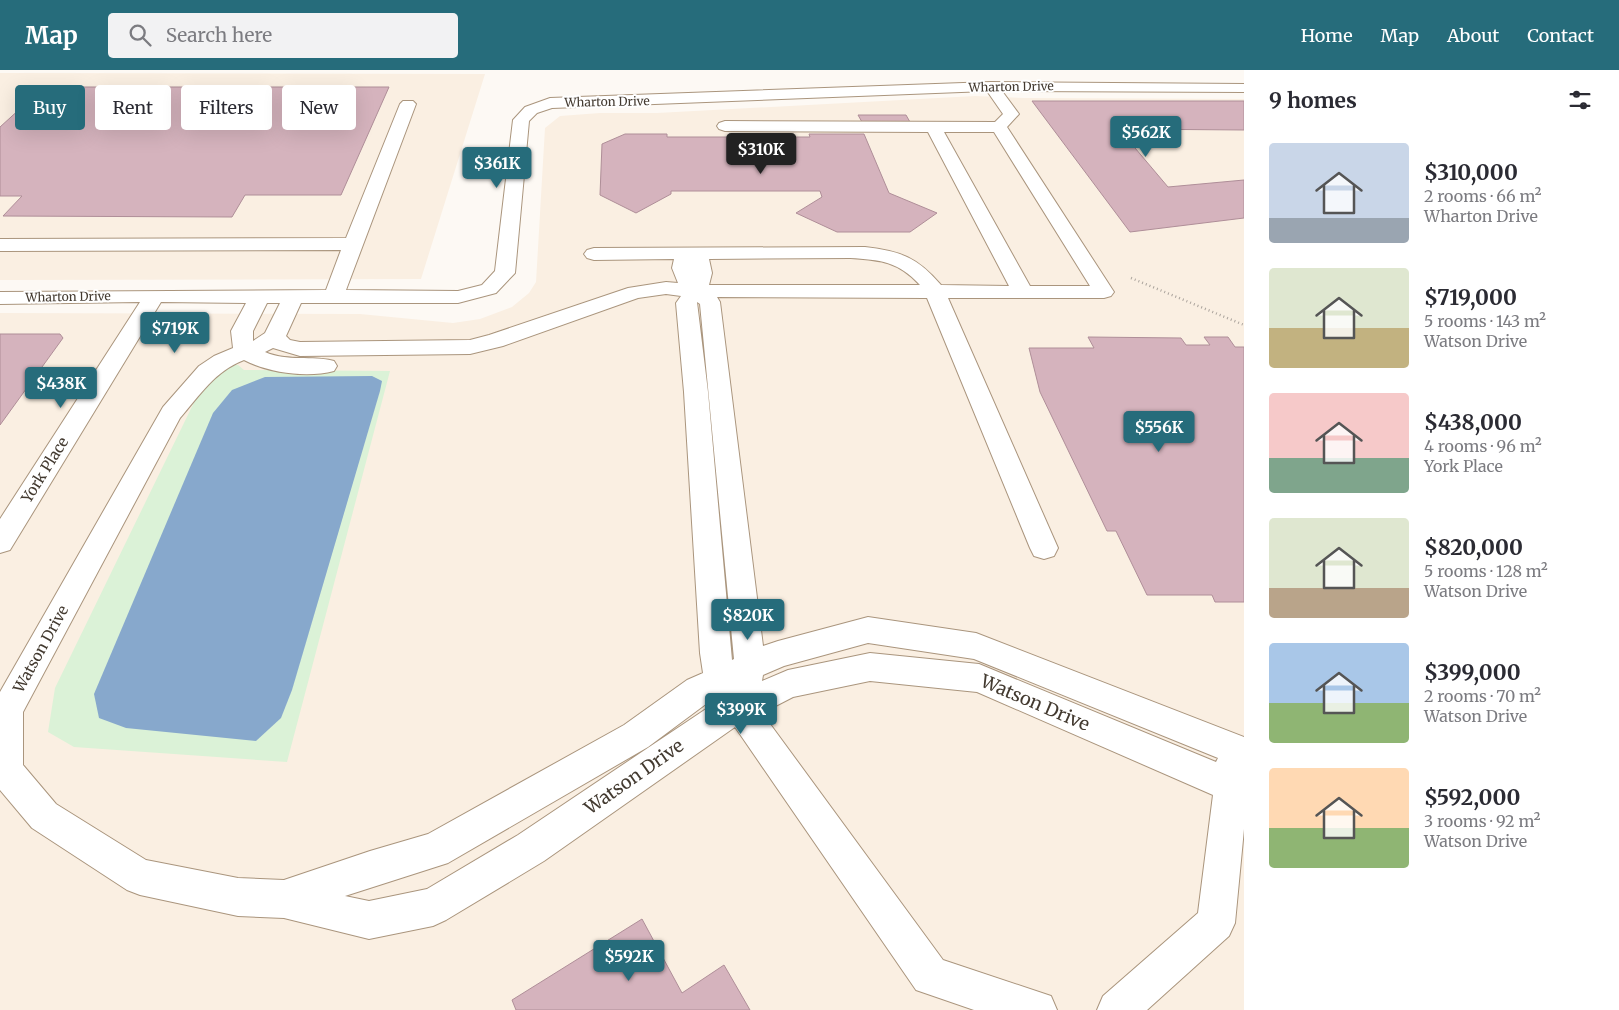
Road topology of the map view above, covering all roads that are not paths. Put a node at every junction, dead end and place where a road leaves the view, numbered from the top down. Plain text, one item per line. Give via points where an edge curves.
1 (991, 86) junction
2 (1244, 88) edge
3 (408, 104) dead end
4 (725, 126) dead end
5 (933, 127) junction
6 (999, 127) junction
7 (0, 244) edge
8 (353, 244) junction
9 (594, 254) dead end
10 (691, 254) junction
11 (695, 291) junction
12 (935, 291) junction
13 (1023, 292) junction
14 (154, 296) junction
15 (260, 296) junction
16 (294, 296) junction
17 (334, 296) junction
18 (0, 298) edge
19 (274, 336) junction
20 (245, 344) junction
21 (0, 542) edge
22 (1044, 548) dead end
23 (750, 666) junction
24 (730, 694) junction
25 (1237, 769) edge
26 (284, 899) junction
27 (1037, 1010) edge
28 (1117, 1010) edge

1 - 2 street, Wharton Drive
1 - 6 street via 1011,114
1 - 17 street, Wharton Drive via 550,103 531,110 521,120 505,273 489,289 458,297
3 - 8 street
4 - 5 street
5 - 6 street
5 - 13 street
6 - 13 street via 1104,292
7 - 8 street
8 - 17 street
9 - 10 street
10 - 11 street via 702,261 704,272
10 - 12 street via 850,252 883,255 912,265
11 - 12 street
11 - 19 street via 666,288 635,292 495,341 470,346 300,348 283,345
11 - 20 street via 667,297 478,363 287,366 263,360
11 - 23 street via 710,302
11 - 24 street via 686,303 696,392 715,653
12 - 13 street
12 - 22 street
14 - 15 street, Wharton Drive
14 - 18 street, Wharton Drive
14 - 21 street, York Place
15 - 16 street, Wharton Drive
15 - 20 street
16 - 17 street, Wharton Drive
16 - 19 street
19 - 20 street, Watson Drive via 265,345
20 - 26 street, Watson Drive via 200,377 171,413 7,710 6,772 44,816 140,877 238,897
23 - 24 street, Watson Drive
23 - 25 street, Watson Drive via 778,654 868,630 976,646
24 - 25 street, Watson Drive via 870,667 979,678
24 - 26 street, Watson Drive via 698,690 636,736 435,850
24 - 26 street, Watson Drive via 717,720 531,848 433,906 369,920
24 - 27 street via 930,976
25 - 28 street via 1216,923

